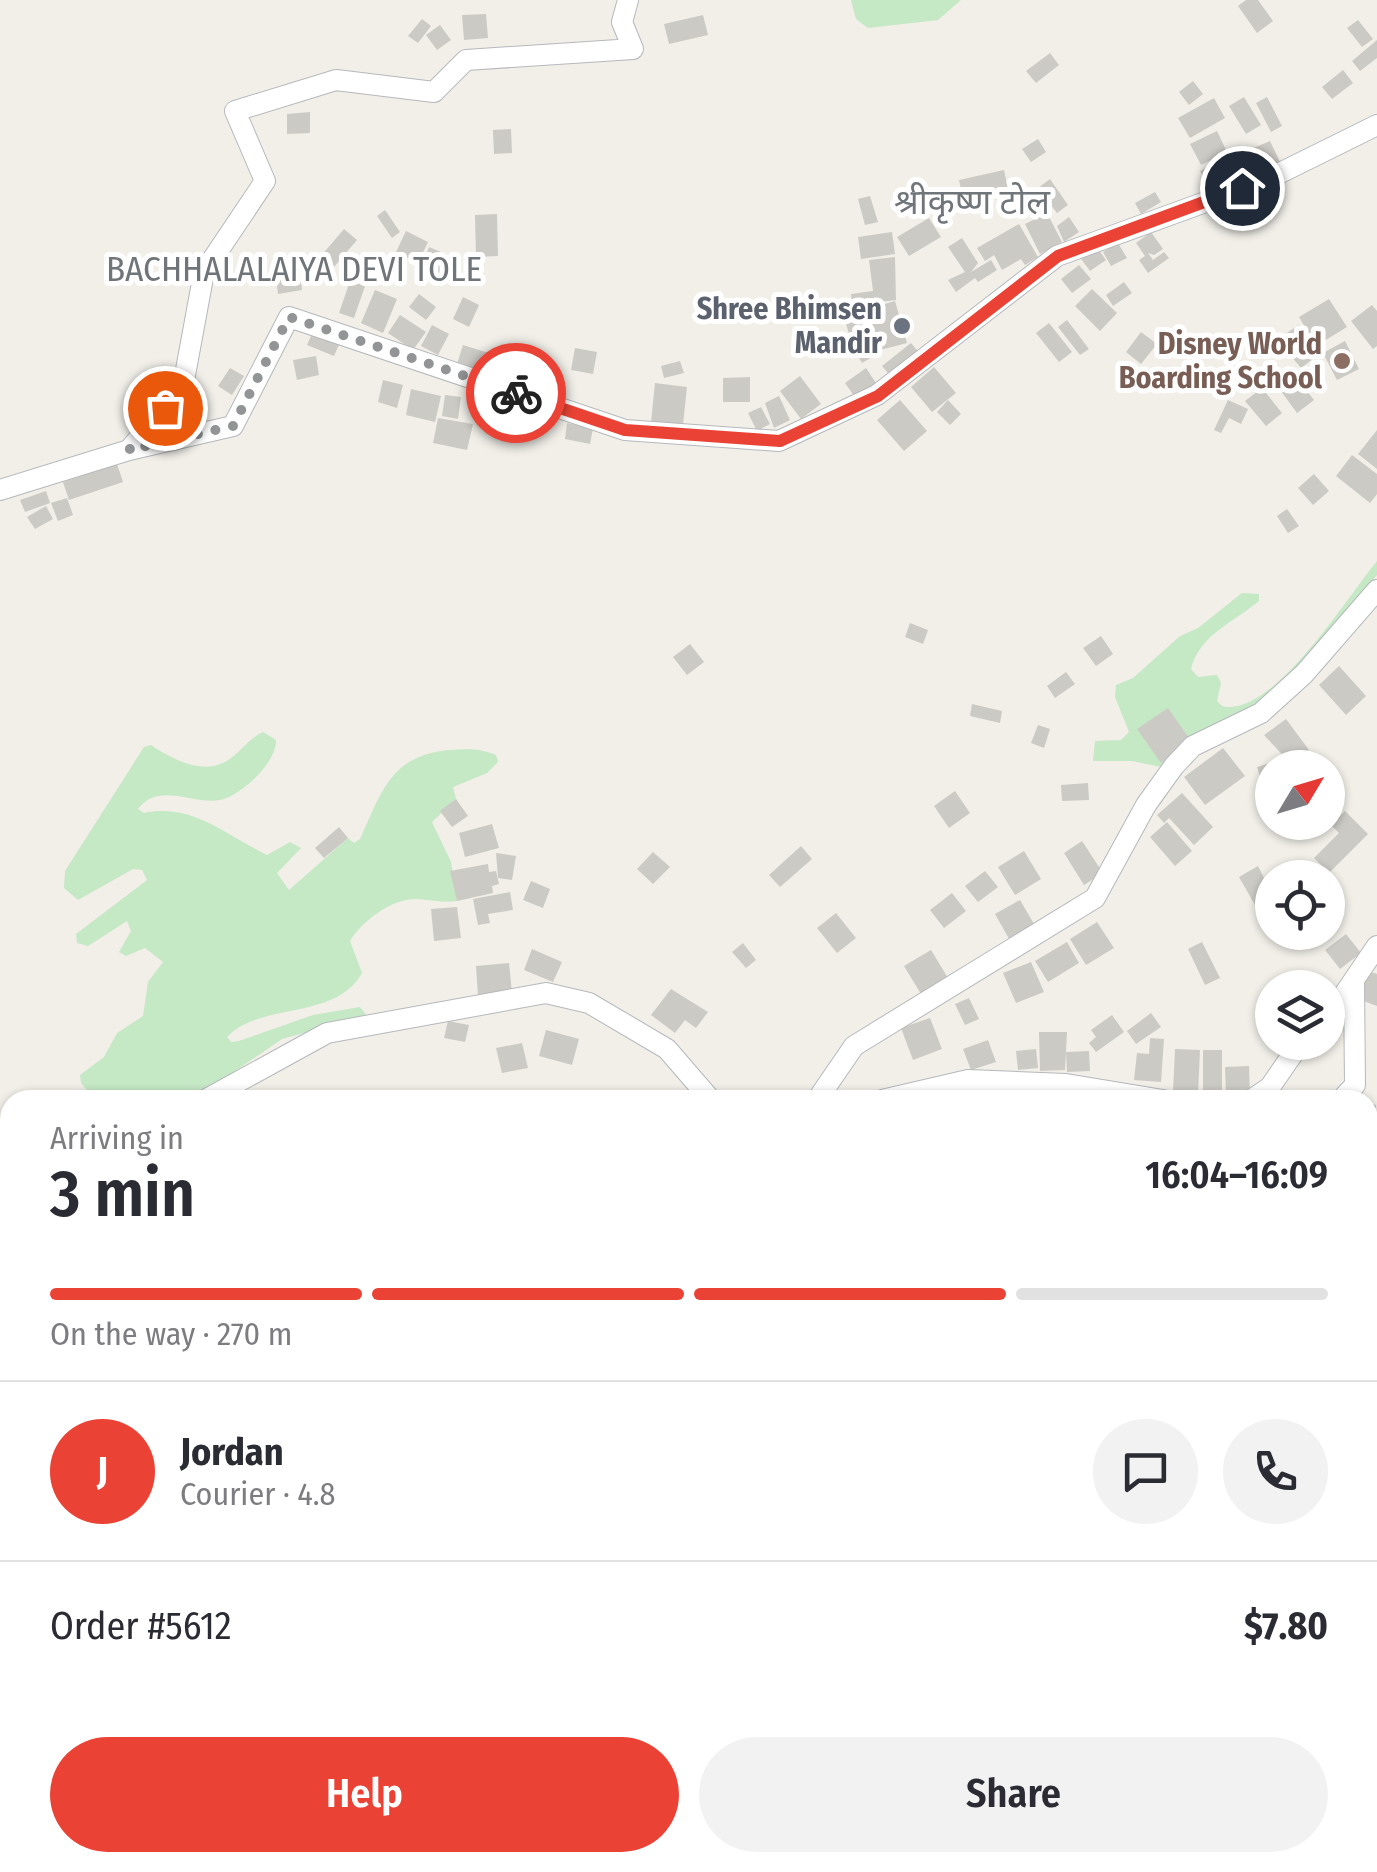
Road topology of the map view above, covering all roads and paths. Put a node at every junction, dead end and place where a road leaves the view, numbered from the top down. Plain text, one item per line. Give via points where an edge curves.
1 (628, 0) edge
2 (1377, 125) edge
3 (129, 450) junction
4 (0, 490) edge
5 (1377, 590) edge
6 (1377, 946) edge
7 (1354, 982) junction
8 (1345, 994) edge
9 (1289, 1060) edge
10 (222, 1090) edge
11 (702, 1090) edge
12 (824, 1090) edge
13 (925, 1090) edge
14 (1102, 1090) edge
15 (1266, 1090) edge
16 (1350, 1090) edge

1 - 3 street via 622,22 633,49 466,60 434,92 336,80 235,110 265,181 204,272 183,386
2 - 3 street via 1266,180 1058,256 878,396 780,441 625,430 289,317 233,426
3 - 4 street
5 - 12 street via 1261,713 1192,746 1146,804 1095,898 854,1046
6 - 7 street
7 - 8 street
7 - 16 street
9 - 15 street
10 - 11 street via 326,1033 546,993 590,1002 667,1049
13 - 14 street via 968,1080

